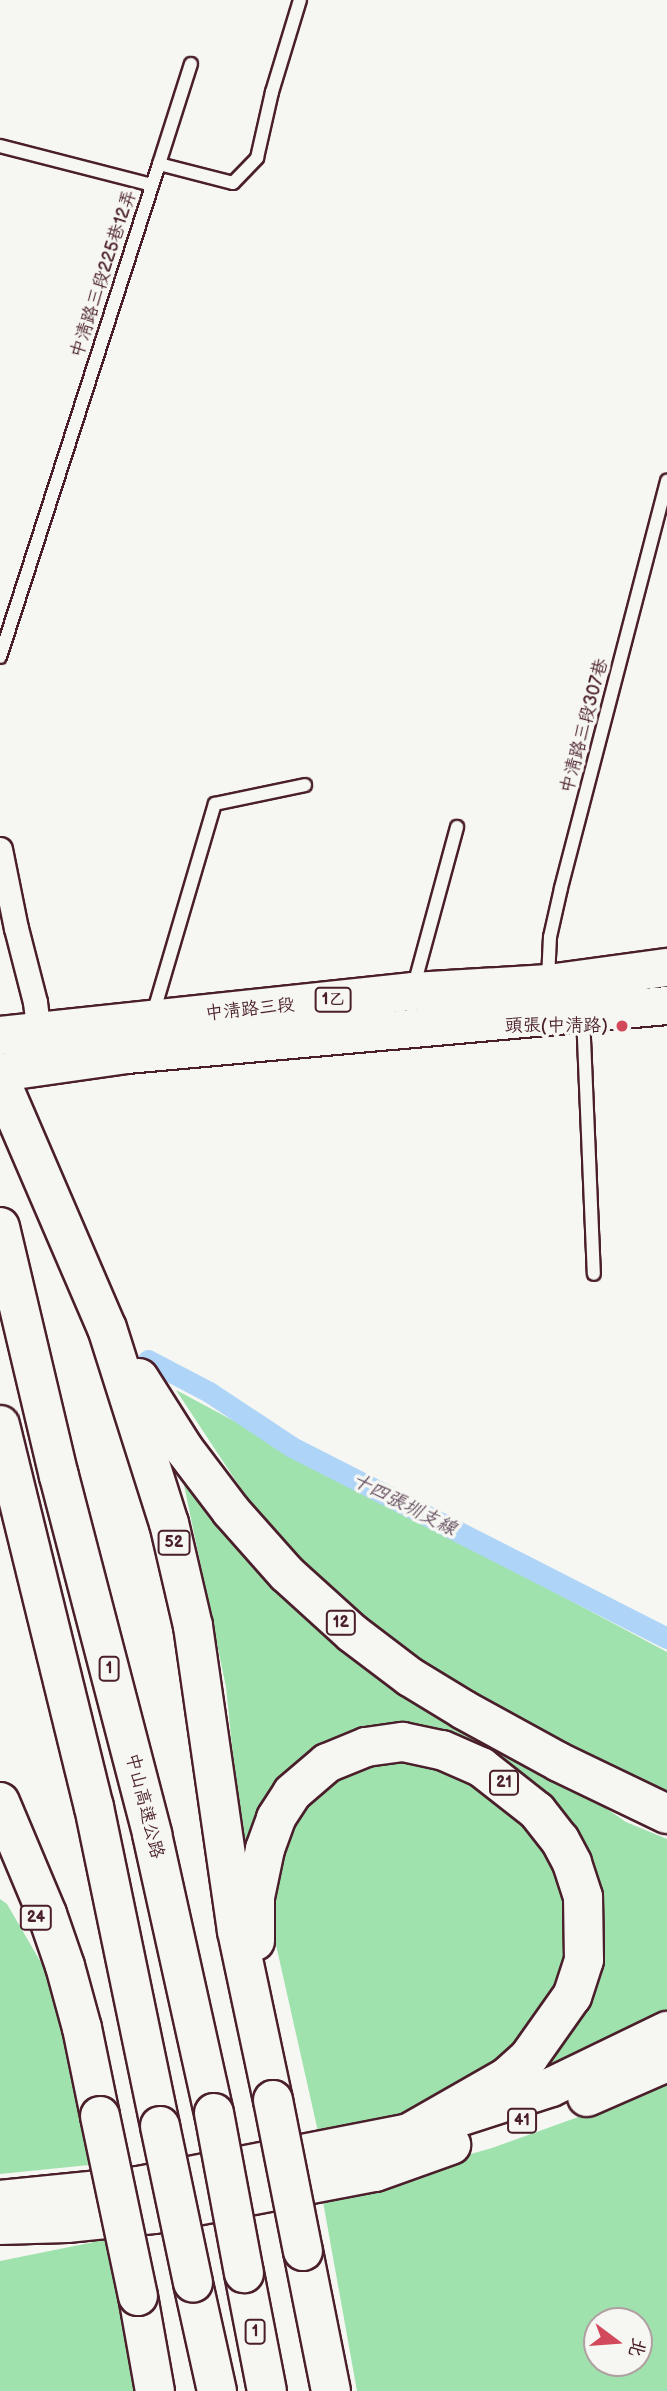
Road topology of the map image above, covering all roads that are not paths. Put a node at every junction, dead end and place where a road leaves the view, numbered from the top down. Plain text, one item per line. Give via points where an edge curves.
1 (300, 0) edge
2 (191, 64) dead end
3 (0, 146) edge
4 (159, 163) junction
5 (152, 185) junction
6 (667, 481) edge
7 (0, 657) edge
8 (305, 785) dead end
9 (457, 827) dead end
10 (0, 849) edge
11 (667, 967) edge
12 (548, 983) junction
13 (413, 991) junction
14 (667, 1005) edge
15 (583, 1011) junction
16 (151, 1021) junction
17 (0, 1035) edge
18 (40, 1049) junction
19 (2, 1084) edge
20 (0, 1227) edge
21 (594, 1274) dead end
22 (107, 1328) junction
23 (0, 1425) edge
24 (559, 1762) junction
25 (0, 1802) edge
26 (667, 1814) edge
27 (667, 1830) edge
28 (0, 1876) edge
29 (65, 1966) junction
30 (255, 2010) junction
31 (667, 2031) edge
32 (667, 2062) edge
33 (409, 2133) junction
34 (4, 2205) edge
35 (66, 2223) junction
36 (0, 2244) edge
37 (152, 2384) edge
38 (217, 2391) edge
39 (267, 2391) edge
40 (331, 2391) edge

1 - 4 lane via 257,158 233,183
2 - 4 lane, 中清路三段225巷12弄
3 - 5 lane
4 - 5 lane, 中清路三段225巷12弄
5 - 7 lane, 中清路三段225巷12弄
6 - 12 lane, 中清路三段307巷 via 561,888 550,937
8 - 16 lane via 215,804
9 - 13 lane
10 - 18 street via 36,1002
11 - 12 main road, 中清路三段 / 1乙
12 - 13 main road, 中清路三段 / 1乙
13 - 16 main road, 中清路三段 / 1乙
14 - 15 main road, 中清路三段 / 1乙
15 - 18 main road, 中清路三段 / 1乙 via 140,1052
15 - 21 lane
16 - 18 main road, 中清路三段 / 1乙
17 - 18 main road, 中清路三段 / 1乙
18 - 19 main road, 中清路三段 / 1乙
19 - 22 highway, 52
20 - 39 highway, 中山高速公路 / 1, bridge via 62,1489 152,1833 214,2113
22 - 24 highway, 12 via 184,1449 287,1574 352,1633 410,1677
22 - 30 highway, 52 via 170,1524 192,1626 237,1931
23 - 38 highway, bridge via 94,1807
24 - 26 highway, 12
24 - 27 highway
25 - 29 highway
28 - 29 highway, 24 via 34,1914
29 - 37 highway, bridge via 138,2297
30 - 33 highway, 21 via 255,1897 276,1818 292,1793 327,1763 366,1746 402,1742 442,1750 501,1780 537,1811 572,1863 583,1897 584,1960 572,1996 529,2057 480,2095
30 - 40 highway, bridge
31 - 33 highway via 551,2087
32 - 35 highway, 41 via 572,2103 374,2172 154,2214
33 - 34 highway via 139,2186
34 - 35 highway
35 - 36 highway

